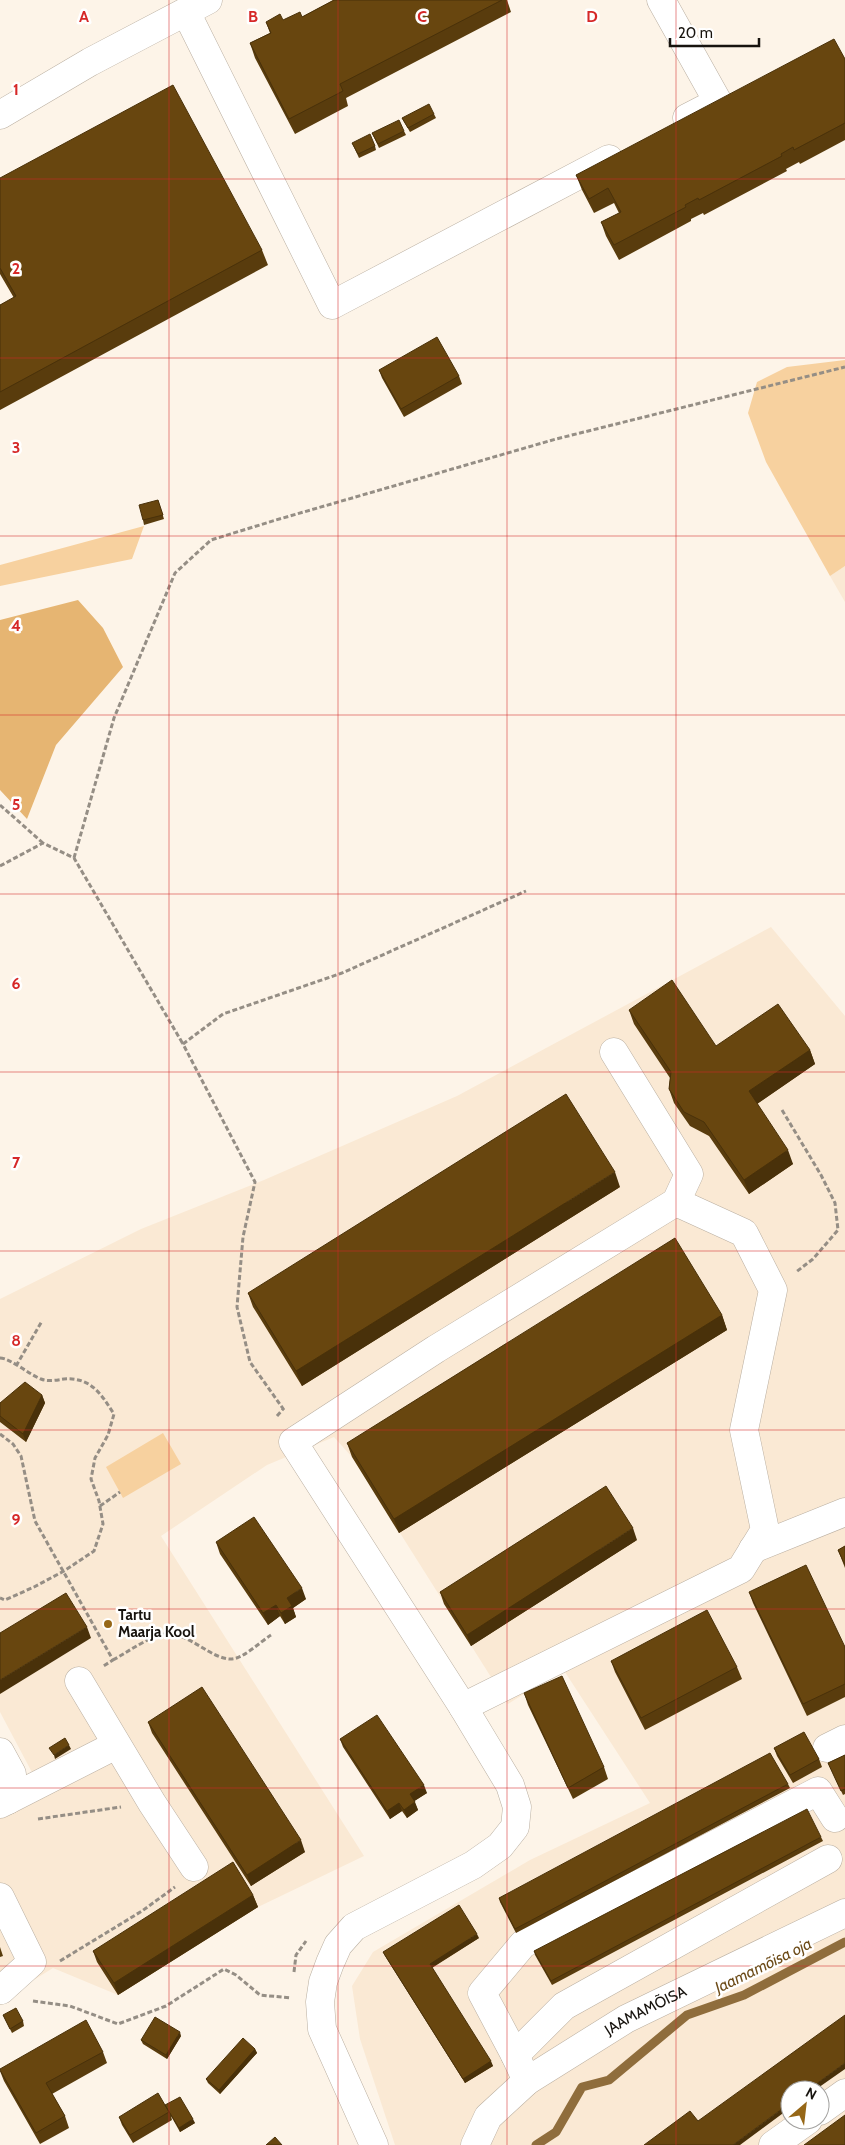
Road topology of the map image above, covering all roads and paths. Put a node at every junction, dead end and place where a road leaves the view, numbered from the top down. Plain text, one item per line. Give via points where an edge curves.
1 (661, 0) edge
2 (197, 6) edge
3 (0, 115) edge
4 (665, 130) edge
5 (630, 148) edge
6 (845, 367) edge
7 (0, 805) edge
8 (43, 843) junction
9 (74, 858) junction
10 (0, 866) edge
11 (526, 891) dead end
12 (184, 1044) junction
13 (614, 1052) dead end
14 (782, 1110) dead end
15 (676, 1202) junction
16 (773, 1290) junction
17 (42, 1321) dead end
18 (0, 1358) edge
19 (16, 1366) junction
20 (284, 1408) junction
21 (274, 1420) dead end
22 (0, 1434) edge
23 (293, 1442) junction
24 (120, 1492) dead end
25 (100, 1506) junction
26 (845, 1512) edge
27 (753, 1549) junction
28 (64, 1571) junction
29 (0, 1598) edge
30 (271, 1635) dead end
31 (113, 1660) junction
32 (79, 1681) joint
33 (463, 1707) junction
34 (116, 1745) junction
35 (0, 1752) edge
36 (4, 1802) edge
37 (152, 1803) junction
38 (29, 1820) dead end
39 (842, 1823) edge
40 (828, 1859) dead end
41 (194, 1867) joint
42 (0, 1897) edge
43 (845, 1913) edge
44 (307, 1940) dead end
45 (32, 1962) junction
46 (292, 1980) dead end
47 (292, 1989) dead end
48 (1, 1990) edge
49 (292, 1999) junction
50 (28, 2000) dead end
51 (292, 2005) dead end
52 (515, 2055) junction
53 (527, 2082) junction
54 (845, 2093) edge
55 (830, 2104) edge
56 (794, 2130) edge
57 (374, 2145) edge
58 (475, 2145) edge
59 (773, 2145) edge

1 - 4 street via 718,102
2 - 3 street via 90,62
2 - 5 street via 332,305
6 - 9 path via 556,440 211,540 175,573 114,718
7 - 8 path
8 - 9 path
8 - 10 path
9 - 12 path
11 - 12 path via 342,973 223,1014
12 - 20 path via 255,1182 243,1237 237,1308 250,1362
13 - 15 street via 689,1174
14 - 16 path via 835,1203 838,1230 813,1259
15 - 16 street via 744,1233
15 - 23 street via 436,1349
16 - 27 street via 744,1430 765,1530
17 - 19 path
18 - 19 path
19 - 25 path via 44,1381 77,1378 100,1392 114,1414 108,1435 95,1458 91,1478
20 - 21 path
20 - 23 path
22 - 28 path via 21,1456 35,1520
23 - 33 street
24 - 25 path
25 - 28 path via 104,1524 94,1551
26 - 27 street
27 - 33 street via 741,1570
28 - 29 path via 5,1600
28 - 31 path
30 - 31 path via 233,1659 174,1634 161,1634
31 - 32 path
32 - 34 street
33 - 57 street via 510,1785 518,1807 515,1827 500,1846 473,1865 354,1927 338,1945 323,1982 320,2002 322,2030
34 - 36 street
34 - 37 street
35 - 36 street via 12,1774
37 - 38 path
37 - 41 street
39 - 52 street via 818,1792 523,1944 482,1993
40 - 52 street via 564,2006
41 - 45 path via 185,1880 56,1964
42 - 45 street
43 - 53 street, JAAMAMÕISA via 626,2019
44 - 46 path via 296,1955
45 - 48 street
47 - 49 path
49 - 50 path via 260,1995 224,1969 166,2006 118,2024 70,2006
49 - 51 path
52 - 53 street
53 - 58 street, JAAMAMÕISA via 488,2117
54 - 55 street
56 - 59 street

